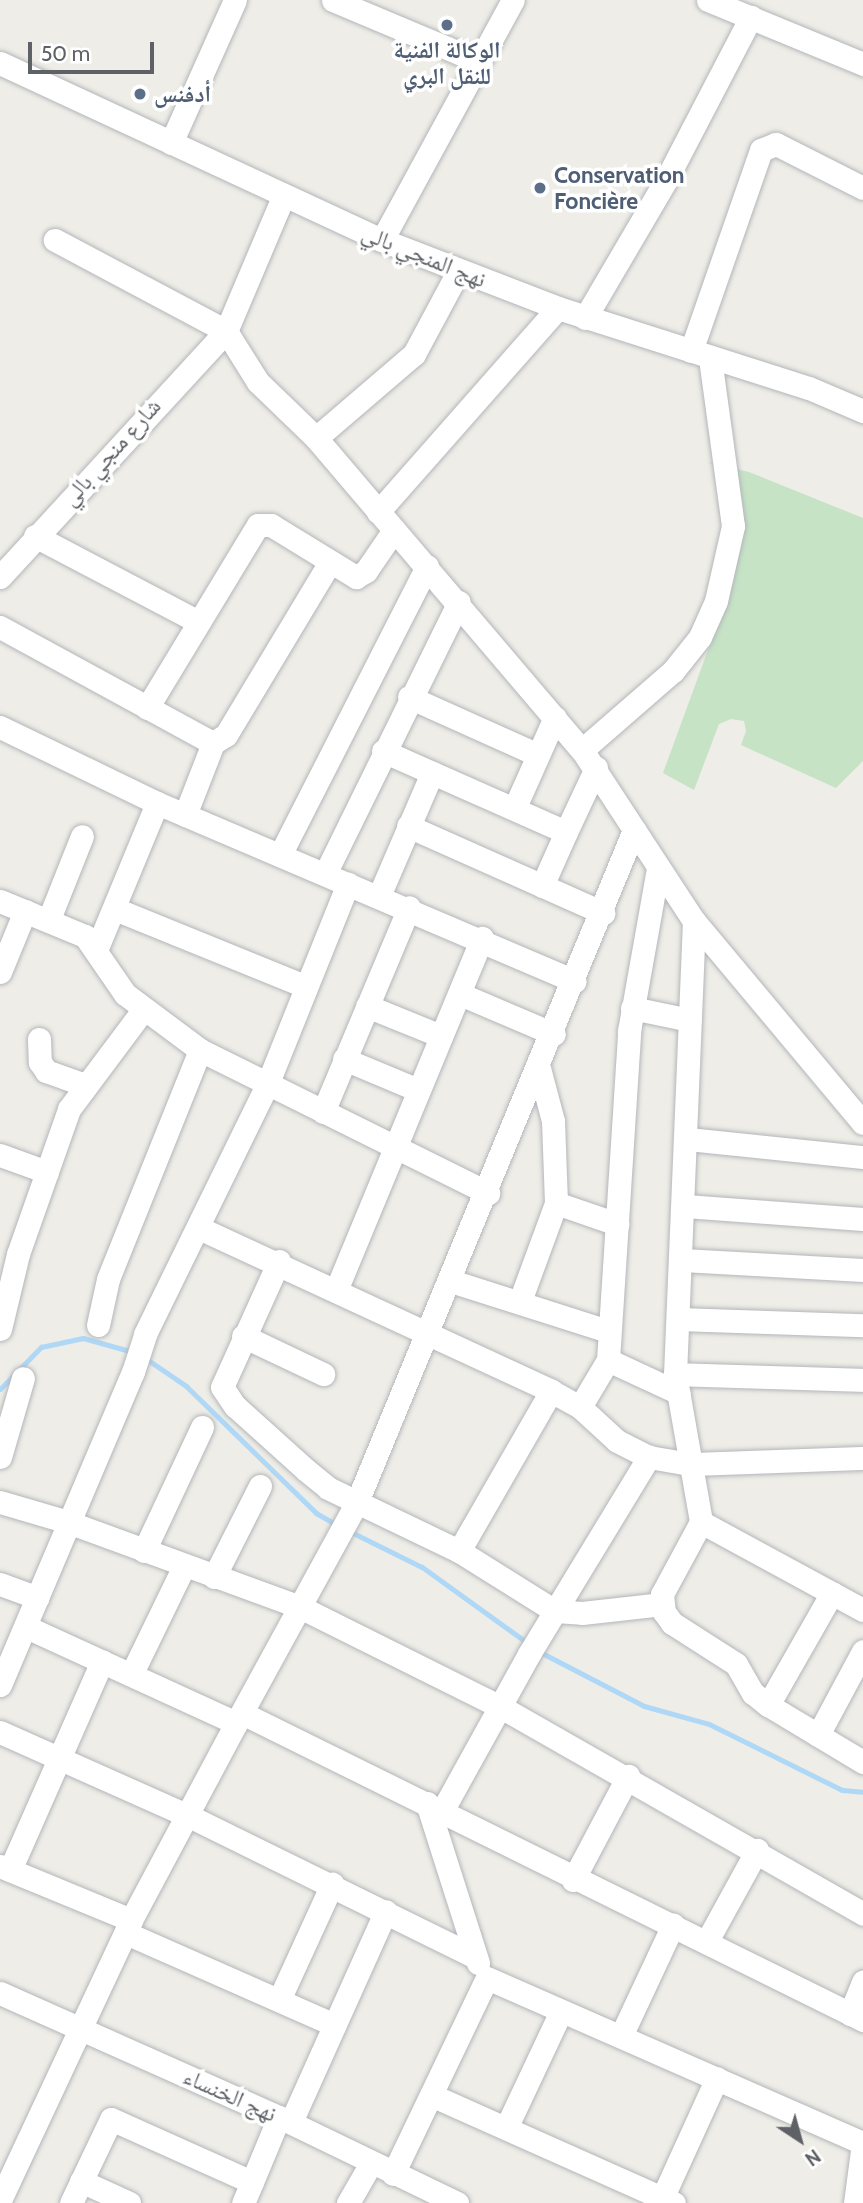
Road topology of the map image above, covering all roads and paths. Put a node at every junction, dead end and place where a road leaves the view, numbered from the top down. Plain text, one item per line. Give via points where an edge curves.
1 (235, 0) edge
2 (333, 0) edge
3 (513, 0) edge
4 (708, 0) edge
5 (751, 18) junction
6 (478, 61) junction
7 (0, 63) edge
8 (863, 64) edge
9 (171, 143) junction
10 (863, 188) edge
11 (283, 197) junction
12 (55, 240) dead end
13 (382, 240) junction
14 (459, 270) junction
15 (558, 308) junction
16 (585, 318) junction
17 (226, 331) junction
18 (700, 354) junction
19 (863, 411) edge
20 (316, 438) junction
21 (378, 512) junction
22 (394, 530) junction
23 (35, 536) junction
24 (330, 562) junction
25 (427, 566) junction
26 (0, 577) edge
27 (459, 602) junction
28 (197, 621) junction
29 (0, 627) edge
30 (409, 696) junction
31 (147, 708) junction
32 (555, 717) junction
33 (0, 727) edge
34 (213, 743) junction
35 (582, 750) junction
36 (383, 751) junction
37 (538, 755) junction
38 (596, 768) junction
39 (432, 773) junction
40 (157, 803) junction
41 (514, 807) junction
42 (185, 815) junction
43 (408, 826) junction
44 (634, 830) junction
45 (566, 832) junction
46 (82, 836) dead end
47 (280, 855) junction
48 (658, 869) junction
49 (324, 874) junction
50 (348, 884) junction
51 (542, 886) junction
52 (379, 896) junction
53 (0, 901) edge
54 (409, 908) junction
55 (115, 909) junction
56 (25, 911) junction
57 (603, 913) junction
58 (49, 919) junction
59 (694, 921) junction
60 (482, 938) junction
61 (97, 948) junction
62 (0, 972) edge
63 (575, 981) junction
64 (305, 986) junction
65 (460, 994) junction
66 (367, 1006) junction
67 (632, 1008) junction
68 (143, 1010) junction
69 (690, 1020) junction
70 (554, 1034) junction
71 (441, 1037) junction
72 (39, 1039) dead end
73 (200, 1050) junction
74 (344, 1059) junction
75 (539, 1068) junction
76 (85, 1085) junction
77 (267, 1085) junction
78 (418, 1090) junction
79 (323, 1112) junction
80 (863, 1123) edge
81 (688, 1139) junction
82 (395, 1147) junction
83 (0, 1156) edge
84 (863, 1157) edge
85 (47, 1172) junction
86 (488, 1193) junction
87 (556, 1203) junction
88 (685, 1206) junction
89 (863, 1219) edge
90 (617, 1224) junction
91 (199, 1228) junction
92 (682, 1260) junction
93 (279, 1261) junction
94 (863, 1270) edge
95 (451, 1281) junction
96 (4, 1287) edge
97 (337, 1288) junction
98 (520, 1301) junction
99 (678, 1319) junction
100 (98, 1325) dead end
101 (863, 1325) edge
102 (0, 1329) edge
103 (608, 1331) junction
104 (243, 1336) junction
105 (428, 1336) junction
106 (608, 1360) junction
107 (323, 1374) dead end
108 (23, 1378) dead end
109 (863, 1380) edge
110 (677, 1383) junction
111 (551, 1391) junction
112 (580, 1407) junction
113 (202, 1427) dead end
114 (0, 1457) edge
115 (649, 1457) junction
116 (863, 1458) edge
117 (690, 1464) junction
118 (260, 1486) dead end
119 (0, 1502) edge
120 (355, 1507) junction
121 (701, 1521) junction
122 (68, 1522) junction
123 (144, 1551) junction
124 (459, 1551) junction
125 (184, 1566) junction
126 (214, 1577) junction
127 (0, 1584) edge
128 (832, 1593) junction
129 (38, 1598) junction
130 (662, 1604) junction
131 (298, 1606) junction
132 (863, 1610) edge
133 (551, 1618) junction
134 (26, 1626) junction
135 (863, 1651) edge
136 (102, 1661) junction
137 (132, 1673) junction
138 (0, 1685) edge
139 (768, 1705) junction
140 (499, 1706) junction
141 (240, 1719) junction
142 (0, 1732) edge
143 (818, 1735) junction
144 (59, 1755) junction
145 (863, 1762) edge
146 (628, 1776) junction
147 (435, 1807) junction
148 (189, 1816) junction
149 (757, 1850) junction
150 (5, 1868) edge
151 (573, 1880) junction
152 (332, 1884) junction
153 (386, 1911) junction
154 (863, 1913) edge
155 (673, 1925) junction
156 (128, 1926) junction
157 (707, 1941) junction
158 (475, 1957) junction
159 (486, 1978) junction
160 (863, 1981) edge
161 (0, 1993) edge
162 (279, 2000) junction
163 (561, 2011) junction
164 (857, 2017) edge
165 (335, 2025) junction
166 (78, 2028) junction
167 (621, 2036) junction
168 (717, 2078) junction
169 (432, 2095) junction
170 (285, 2120) junction
171 (507, 2126) junction
172 (863, 2143) edge
173 (372, 2162) junction
174 (393, 2174) junction
175 (82, 2181) junction
176 (248, 2193) edge
177 (0, 2200) edge
178 (666, 2201) edge
179 (71, 2203) edge
180 (129, 2203) edge
181 (348, 2203) edge
182 (457, 2203) edge
183 (855, 2203) edge

1 - 9 street
2 - 6 street
3 - 6 street
4 - 5 street
5 - 8 street
5 - 16 street via 666,180
6 - 13 street
7 - 9 street, نهج المنجي بالي
9 - 11 street, نهج المنجي بالي
10 - 18 street via 776,144 761,150
11 - 13 street, نهج المنجي بالي
11 - 17 street, شارع منجي بالي
12 - 17 street
13 - 14 street, نهج المنجي بالي
14 - 15 street, نهج المنجي بالي
14 - 20 street via 414,354
15 - 16 street, نهج المنجي بالي
15 - 21 street
16 - 18 street, نهج المنجي بالي
17 - 20 street via 258,382
17 - 23 street, شارع منجي بالي
18 - 19 street, نهج المنجي بالي
18 - 35 street via 733,526 716,601 699,637 673,671
20 - 21 street
21 - 22 street
22 - 24 street via 361,576 351,576
22 - 25 street
23 - 26 street, شارع منجي بالي
23 - 28 street
24 - 28 street via 271,525 258,525
24 - 34 street via 226,735
25 - 27 street
25 - 47 street
27 - 30 street
27 - 32 street
28 - 31 street
29 - 31 street
30 - 36 street
30 - 37 street
31 - 34 street
32 - 35 street
32 - 37 street
33 - 40 street
34 - 42 street
35 - 38 street
36 - 39 street
36 - 49 street
37 - 41 street
38 - 44 street
38 - 45 street
39 - 41 street
39 - 43 street
40 - 42 street
40 - 55 street
41 - 45 street
42 - 47 street
43 - 51 street
43 - 52 street
44 - 48 street
44 - 57 street
45 - 51 street
46 - 58 street
47 - 49 street
48 - 59 street
48 - 67 street
49 - 50 street
50 - 52 street
50 - 64 street
51 - 57 street
52 - 54 street
53 - 56 street
54 - 60 street
54 - 66 street
55 - 61 street
55 - 64 street
56 - 58 street
56 - 62 street
57 - 63 street
58 - 61 street via 85,936
59 - 69 street
59 - 80 street
60 - 63 street
60 - 65 street
61 - 68 street via 125,994
63 - 70 street
64 - 77 street
65 - 70 street
65 - 71 street
66 - 71 street
66 - 74 street
67 - 69 street
67 - 90 street
68 - 73 street
68 - 76 street
69 - 81 street
70 - 75 street
71 - 78 street
72 - 76 street via 41,1067
73 - 77 street
73 - 100 street via 108,1279
74 - 78 street
74 - 79 street
75 - 86 street
75 - 87 street via 553,1121
76 - 85 street via 66,1116
77 - 79 street
77 - 91 street
78 - 82 street
79 - 82 street
81 - 84 street
81 - 88 street
82 - 86 street
82 - 97 street
83 - 85 street
85 - 96 street
86 - 95 street
87 - 90 street
87 - 98 street
88 - 89 street
88 - 92 street
90 - 103 street
91 - 93 street
91 - 122 street via 142,1341
92 - 94 street
92 - 99 street
93 - 97 street
93 - 104 street
95 - 98 street
95 - 105 street
96 - 102 street
97 - 105 street
98 - 103 street
99 - 101 street
99 - 110 street
103 - 106 street
104 - 107 street
104 - 120 street via 222,1379 226,1396 306,1470
105 - 111 street
105 - 120 street
106 - 110 street
106 - 112 street
108 - 114 street
109 - 110 street
110 - 117 street
111 - 112 street
111 - 124 street
112 - 115 street via 617,1441
113 - 123 street
115 - 117 street
115 - 133 street
116 - 117 street
117 - 121 street
118 - 126 street
119 - 122 street
120 - 124 street
120 - 131 street
121 - 128 street
121 - 130 street via 662,1594
122 - 123 street
122 - 129 street
123 - 125 street
124 - 133 street
125 - 126 street
125 - 137 street
126 - 131 street
127 - 129 street
128 - 132 street
128 - 139 street
129 - 134 street
130 - 133 street
130 - 139 street via 672,1623 736,1664 752,1693
131 - 140 street
131 - 141 street
133 - 140 street
134 - 136 street
134 - 138 street
135 - 143 street
136 - 137 street
136 - 144 street
137 - 141 street
139 - 143 street
140 - 146 street
140 - 147 street
141 - 147 street
141 - 148 street
142 - 144 street
143 - 145 street
144 - 148 street
144 - 150 street
146 - 149 street
146 - 151 street
147 - 151 street
147 - 158 street
148 - 152 street
148 - 156 street
149 - 154 street
149 - 157 street
150 - 156 street
151 - 155 street
152 - 153 street
152 - 162 street
153 - 158 street
153 - 165 street
155 - 157 street
155 - 167 street
156 - 162 street
156 - 166 street
157 - 164 street
158 - 159 street
159 - 163 street
159 - 169 street
160 - 164 street
161 - 166 street, نهج الخنساء
162 - 165 street
163 - 167 street
163 - 171 street
165 - 170 street
166 - 170 street, نهج الخنساء
166 - 177 street
167 - 168 street
168 - 172 street
168 - 178 street
169 - 171 street
169 - 174 street
170 - 173 street, نهج الخنساء
170 - 176 street
171 - 178 street
172 - 183 street
173 - 174 street, نهج الخنساء
173 - 181 street
174 - 182 street, نهج الخنساء
175 - 176 street via 111,2119
175 - 179 street
175 - 180 street

